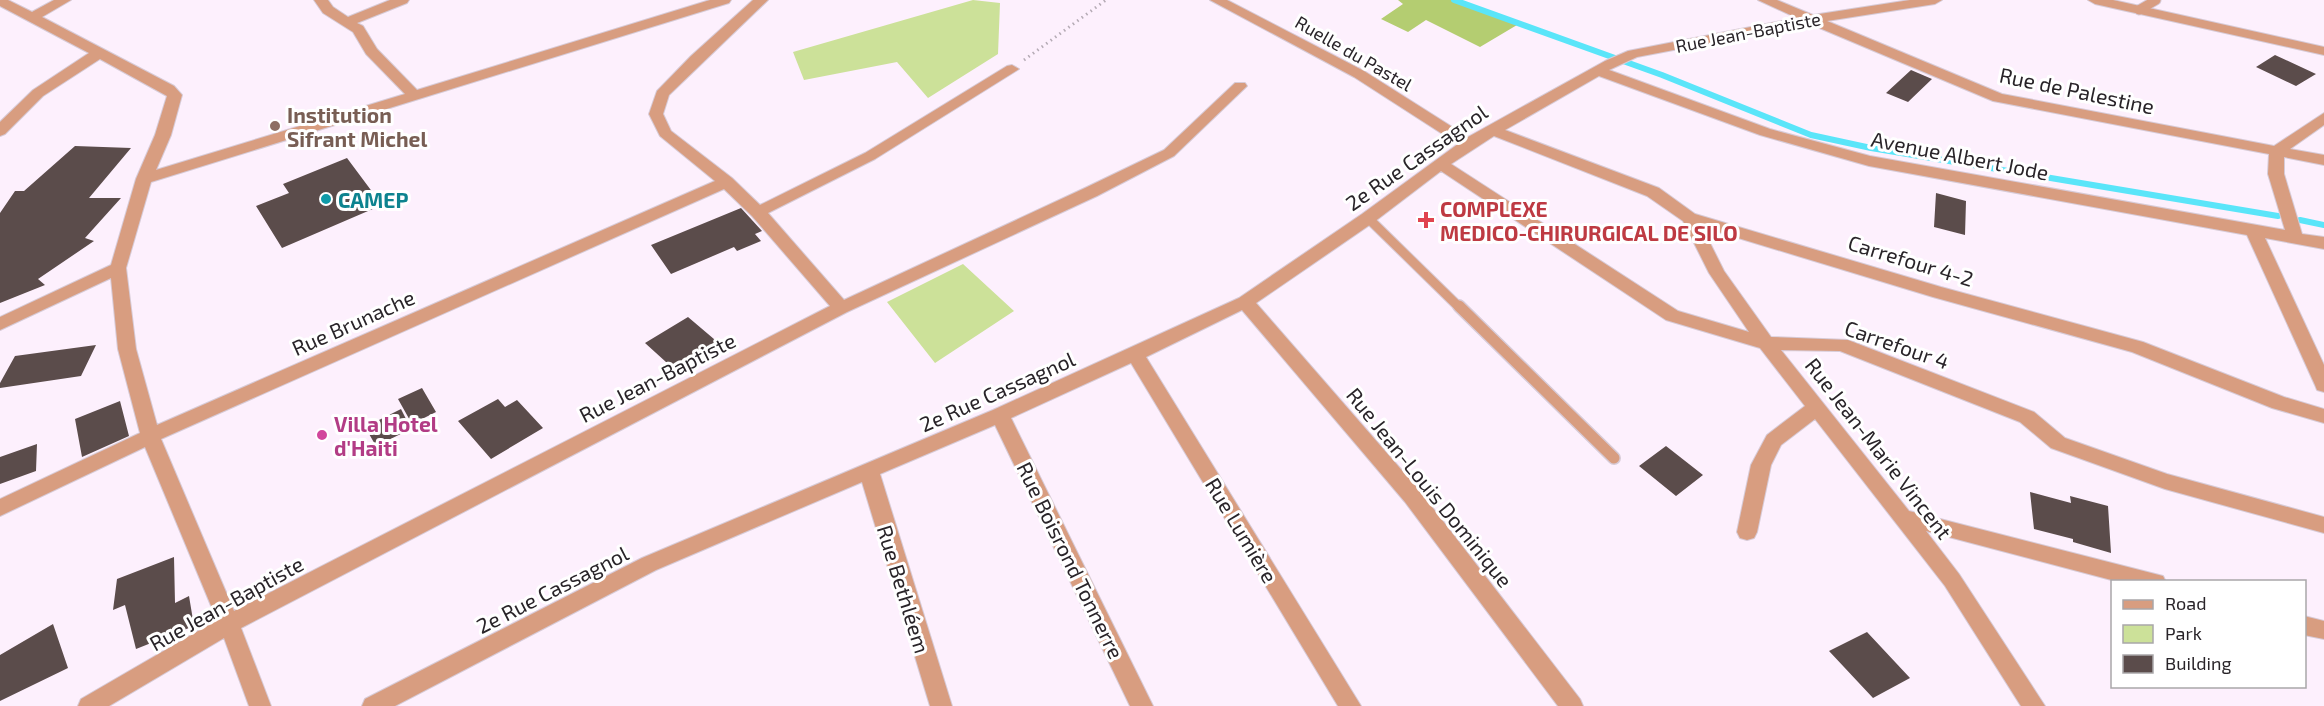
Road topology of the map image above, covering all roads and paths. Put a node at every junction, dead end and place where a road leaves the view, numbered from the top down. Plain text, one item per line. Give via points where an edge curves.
1 (64, 0) edge
2 (321, 0) edge
3 (402, 0) edge
4 (724, 0) edge
5 (761, 0) edge
6 (1106, 0) edge
7 (1216, 0) edge
8 (1765, 0) edge
9 (1935, 0) edge
10 (2095, 0) edge
11 (2156, 0) edge
12 (0, 1) edge
13 (2139, 10) junction
14 (31, 18) junction
15 (1809, 20) junction
16 (347, 22) junction
17 (2324, 51) edge
18 (99, 53) junction
19 (1604, 67) junction
20 (1012, 69) joint
21 (1240, 86) dead end
22 (415, 96) junction
23 (2324, 118) edge
24 (1492, 130) junction
25 (0, 131) edge
26 (1468, 144) junction
27 (2277, 151) junction
28 (2324, 160) edge
29 (1441, 164) junction
30 (144, 179) junction
31 (726, 182) junction
32 (758, 212) junction
33 (1368, 218) junction
34 (1689, 218) junction
35 (2253, 229) junction
36 (2295, 237) junction
37 (2324, 243) edge
38 (118, 268) junction
39 (1245, 302) junction
40 (842, 308) junction
41 (0, 324) edge
42 (1766, 344) junction
43 (1135, 354) junction
44 (2324, 385) edge
45 (1816, 408) junction
46 (1000, 415) junction
47 (2324, 416) edge
48 (150, 436) junction
49 (1614, 458) dead end
50 (868, 471) junction
51 (0, 508) edge
52 (1902, 517) junction
53 (2324, 525) edge
54 (1747, 532) dead end
55 (2148, 580) edge
56 (229, 624) junction
57 (2306, 626) edge
58 (2324, 630) edge
59 (377, 705) edge
60 (89, 706) edge
61 (260, 706) edge
62 (941, 706) edge
63 (1142, 706) edge
64 (1350, 706) edge
65 (1572, 706) edge
66 (2034, 706) edge

1 - 14 street
2 - 16 street via 328,10
3 - 16 street
4 - 22 street
5 - 31 street via 662,94 656,114 665,133
6 - 20 path
7 - 26 street, Ruelle du Pastel via 1359,74
8 - 15 street, Rue de Palestine
9 - 15 street, Rue Jean-Baptiste
10 - 13 street
11 - 13 lane
12 - 14 street
13 - 17 street
14 - 18 street
15 - 19 street, Rue Jean-Baptiste via 1633,54
15 - 27 street, Rue de Palestine via 1998,98
16 - 22 street via 358,28 371,51
18 - 25 street via 39,93
18 - 30 street via 169,88 175,95
19 - 24 street, 2e Rue Cassagnol
19 - 35 street, Avenue Albert Jode via 1765,132 1869,160
20 - 32 street via 870,156
21 - 40 street, Rue Jean-Baptiste via 1169,153
22 - 30 street
23 - 27 street
24 - 26 street, 2e Rue Cassagnol
24 - 34 street, Carrefour 4-2 via 1653,192
26 - 29 street, 2e Rue Cassagnol
27 - 28 street, Rue de Palestine
27 - 36 street via 2276,174
29 - 33 street, 2e Rue Cassagnol
29 - 42 street, Carrefour 4 via 1672,316
30 - 38 street
31 - 32 street
31 - 48 street, Rue Brunache
32 - 40 street
33 - 39 street, 2e Rue Cassagnol
33 - 49 lane
34 - 42 street, Rue Jean-Marie Vincent via 1717,273
34 - 47 street, Carrefour 4-2 via 2137,347 2279,404
35 - 36 street, Avenue Albert Jode
35 - 44 street
36 - 37 street, Avenue Albert Jode
38 - 41 street
38 - 48 street via 127,349
39 - 43 street, 2e Rue Cassagnol
39 - 65 street, Rue Jean-Louis Dominique via 1412,496
40 - 56 street, Rue Jean-Baptiste
42 - 45 street, Rue Jean-Marie Vincent
42 - 53 street, Carrefour 4 via 1842,345 2027,417 2058,443 2165,481
43 - 46 street, 2e Rue Cassagnol
43 - 64 street, Rue Lumière
45 - 52 street, Rue Jean-Marie Vincent
45 - 54 street via 1774,440 1761,465
46 - 50 street, 2e Rue Cassagnol
46 - 63 street, Rue Boisrond Tonnerre
48 - 51 street, Rue Brunache
48 - 56 street
50 - 59 street, 2e Rue Cassagnol via 649,564
50 - 62 street, Rue Bethléem
52 - 55 street
52 - 66 street, Rue Jean-Marie Vincent via 1952,580
56 - 60 street, Rue Jean-Baptiste
56 - 61 street
57 - 58 street

